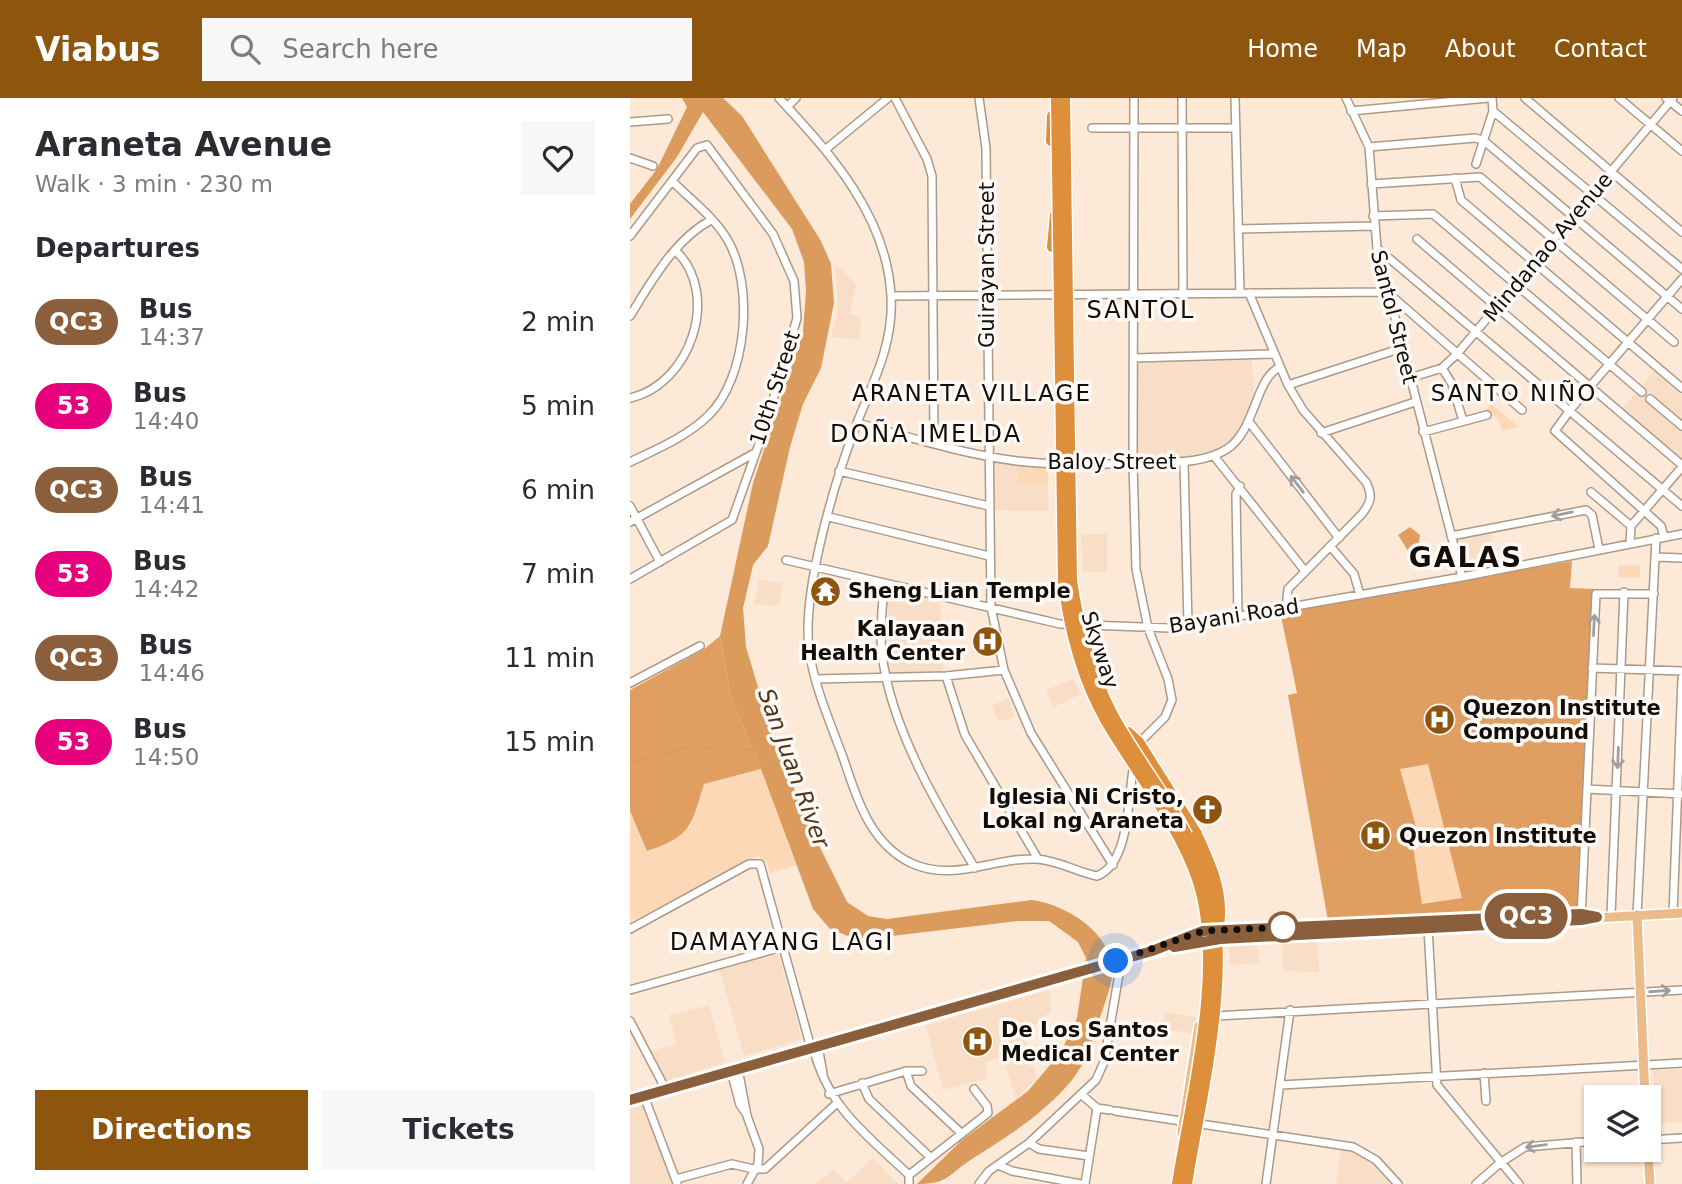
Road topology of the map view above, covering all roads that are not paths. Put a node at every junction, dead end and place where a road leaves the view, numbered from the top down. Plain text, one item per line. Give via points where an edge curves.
1 (779, 98) edge
2 (796, 98) edge
3 (888, 98) edge
4 (895, 98) edge
5 (979, 98) edge
6 (1054, 98) edge
7 (1067, 98) edge
8 (1133, 98) edge
9 (1182, 98) edge
10 (1235, 98) edge
11 (1346, 98) edge
12 (1490, 98) edge
13 (1525, 98) edge
14 (1619, 98) edge
15 (1670, 99) edge
16 (787, 107) junction
17 (1351, 111) junction
18 (1493, 111) junction
19 (1682, 111) edge
20 (668, 119) dead end
21 (630, 122) edge
22 (1651, 126) junction
23 (1092, 128) dead end
24 (1132, 128) junction
25 (1182, 128) junction
26 (1236, 128) junction
27 (1483, 140) junction
28 (1369, 147) junction
29 (826, 149) junction
30 (1682, 151) edge
31 (630, 158) edge
32 (1476, 164) dead end
33 (653, 166) dead end
34 (1612, 172) junction
35 (1455, 178) junction
36 (672, 181) junction
37 (1371, 184) junction
38 (1593, 194) junction
39 (1055, 211) junction
40 (1373, 216) junction
41 (1573, 217) junction
42 (711, 220) junction
43 (1374, 226) junction
44 (1238, 229) junction
45 (1682, 232) edge
46 (630, 236) edge
47 (1417, 239) dead end
48 (1555, 239) junction
49 (1052, 247) junction
50 (1377, 248) junction
51 (676, 250) junction
52 (1535, 262) junction
53 (1682, 269) edge
54 (1682, 279) edge
55 (1516, 285) junction
56 (1387, 292) junction
57 (1244, 293) junction
58 (1183, 294) junction
59 (1056, 295) junction
60 (1070, 295) junction
61 (1133, 295) junction
62 (891, 296) junction
63 (935, 296) junction
64 (986, 296) junction
65 (1667, 297) junction
66 (1496, 308) junction
67 (1682, 309) edge
68 (630, 316) edge
69 (1648, 318) junction
70 (1476, 331) junction
71 (1628, 342) junction
72 (1674, 342) dead end
73 (1402, 348) junction
74 (1275, 354) junction
75 (1457, 354) junction
76 (1133, 358) junction
77 (1609, 365) junction
78 (1280, 367) junction
79 (1442, 368) junction
80 (1410, 379) junction
81 (1288, 385) junction
82 (1588, 388) junction
83 (1682, 388) edge
84 (1640, 390) dead end
85 (630, 398) edge
86 (1650, 399) dead end
87 (1415, 402) junction
88 (1522, 410) dead end
89 (1570, 410) junction
90 (1487, 415) dead end
91 (1463, 421) junction
92 (1250, 422) junction
93 (856, 423) junction
94 (1682, 426) edge
95 (1423, 432) junction
96 (1321, 433) junction
97 (1061, 436) junction
98 (934, 443) junction
99 (754, 454) junction
100 (989, 455) junction
101 (1214, 456) junction
102 (630, 462) edge
103 (1184, 462) junction
104 (1059, 463) junction
105 (1133, 463) junction
106 (1072, 464) junction
107 (1682, 466) edge
108 (839, 471) junction
109 (1240, 486) junction
110 (1662, 489) junction
111 (1591, 492) dead end
112 (630, 506) edge
113 (989, 506) junction
114 (1682, 506) edge
115 (1644, 511) junction
116 (828, 517) junction
117 (633, 520) edge
118 (1631, 526) junction
119 (1682, 534) edge
120 (1451, 536) junction
121 (1660, 537) junction
122 (1339, 538) junction
123 (1630, 543) junction
124 (1330, 546) junction
125 (1599, 549) junction
126 (989, 556) junction
127 (1656, 557) junction
128 (1682, 558) edge
129 (786, 560) dead end
130 (660, 562) junction
131 (817, 567) junction
132 (1305, 570) junction
133 (1462, 577) junction
134 (630, 579) edge
135 (884, 583) junction
136 (1624, 592) junction
137 (1654, 594) junction
138 (1360, 595) junction
139 (991, 607) junction
140 (1286, 608) junction
141 (1238, 617) junction
142 (1067, 625) junction
143 (1188, 625) junction
144 (1081, 626) junction
145 (1148, 628) junction
146 (700, 646) dead end
147 (1592, 668) junction
148 (1620, 669) junction
149 (1004, 670) junction
150 (1650, 670) junction
151 (1682, 671) edge
152 (946, 676) junction
153 (887, 678) junction
154 (1682, 678) edge
155 (816, 679) junction
156 (630, 683) edge
157 (1128, 732) joint
158 (1140, 746) junction
159 (1133, 770) junction
160 (1587, 789) junction
161 (1617, 791) junction
162 (1644, 792) junction
163 (1679, 794) edge
164 (1038, 859) junction
165 (1112, 865) junction
166 (975, 868) junction
167 (1677, 914) edge
168 (1637, 915) junction
169 (1611, 916) junction
170 (1581, 917) junction
171 (1428, 928) junction
172 (630, 929) edge
173 (1203, 936) junction
174 (1219, 939) junction
175 (782, 947) junction
176 (1116, 964) junction
177 (630, 990) edge
178 (1682, 990) edge
179 (1639, 993) junction
180 (1430, 1002) junction
181 (1290, 1010) junction
182 (1216, 1016) junction
183 (630, 1021) edge
184 (814, 1047) junction
185 (1682, 1063) edge
186 (1643, 1067) junction
187 (735, 1070) junction
188 (906, 1071) junction
189 (922, 1071) dead end
190 (1484, 1073) junction
191 (1435, 1076) junction
192 (862, 1083) junction
193 (1281, 1085) junction
194 (1644, 1085) edge
195 (974, 1089) dead end
196 (666, 1090) junction
197 (829, 1094) junction
198 (644, 1096) junction
199 (1082, 1096) junction
200 (630, 1100) edge
201 (1486, 1101) dead end
202 (836, 1104) junction
203 (1097, 1108) junction
204 (1191, 1127) junction
205 (961, 1133) junction
206 (1273, 1135) junction
207 (1682, 1138) edge
208 (1661, 1139) edge
209 (1576, 1142) junction
210 (1584, 1142) edge
211 (1029, 1143) junction
212 (1089, 1156) junction
213 (930, 1157) junction
214 (1649, 1162) edge
215 (1500, 1163) junction
216 (998, 1165) junction
217 (753, 1169) junction
218 (909, 1180) edge
219 (677, 1182) edge
220 (747, 1184) edge
221 (979, 1184) edge
222 (1083, 1184) edge
223 (1174, 1184) edge
224 (1190, 1184) edge
225 (1266, 1184) edge
226 (1398, 1184) edge
227 (1476, 1184) edge
228 (1519, 1184) edge
229 (1577, 1184) edge
230 (1650, 1184) edge

1 - 16 street
2 - 16 street
3 - 29 street
4 - 63 street via 930,167
5 - 64 street, Guirayan Street via 986,148
6 - 39 main road
6 - 49 highway
6 - 97 highway, Skyway, bridge
7 - 60 main road
7 - 174 highway, Skyway, bridge via 1072,581 1079,627 1113,713 1196,853 1210,889
8 - 24 street
9 - 25 street
10 - 26 street
11 - 17 street, Santol Street
12 - 17 street
12 - 18 street
13 - 34 street
14 - 22 street
15 - 19 street
15 - 22 street, Mindanao Avenue
16 - 29 street
17 - 28 street, Santol Street
18 - 27 street
18 - 38 street
20 - 21 street
22 - 30 street
22 - 34 street, Mindanao Avenue
23 - 24 street
24 - 25 street
24 - 61 street
25 - 26 street
25 - 58 street
26 - 44 street
27 - 28 street
27 - 32 street
27 - 41 street
28 - 37 street, Santol Street
29 - 62 street via 876,230 887,262
31 - 33 street
34 - 38 street, Mindanao Avenue
34 - 45 street
35 - 37 street
35 - 48 street via 1480,177
35 - 52 street via 1461,200
36 - 42 street
36 - 46 street
36 - 99 street, 10th Street via 698,147 707,145 773,234 794,281 797,318
37 - 40 street, Santol Street
38 - 41 street, Mindanao Avenue
38 - 53 street
39 - 49 highway
39 - 59 main road
40 - 43 street, Santol Street
40 - 55 street via 1427,212 1436,216
41 - 48 street, Mindanao Avenue
41 - 65 street
42 - 51 street
42 - 102 street via 727,239 738,267 745,307 737,364 728,387 707,416 676,439
43 - 44 street
43 - 50 street, Santol Street
44 - 57 street
47 - 66 street
48 - 52 street, Mindanao Avenue
48 - 69 street
49 - 97 highway, bridge
50 - 56 street, Santol Street
50 - 70 street
51 - 68 street
51 - 85 street via 692,269 697,285 688,344 679,364 660,386
52 - 55 street, Mindanao Avenue
52 - 71 street
54 - 65 street
55 - 66 street, Mindanao Avenue
55 - 77 street
56 - 57 street
56 - 73 street, Santol Street
56 - 75 street
57 - 58 street
57 - 74 street
58 - 61 street
59 - 60 street
59 - 64 street
59 - 104 main road
60 - 61 street
60 - 106 main road
61 - 76 street
62 - 63 street
62 - 93 street via 888,346
63 - 64 street
63 - 98 street
64 - 100 street, Guirayan Street
65 - 67 street
65 - 69 street
66 - 70 street, Mindanao Avenue
66 - 82 street
69 - 71 street
69 - 72 street
70 - 75 street, Mindanao Avenue
70 - 89 street
71 - 77 street
71 - 83 street
73 - 80 street, Santol Street
73 - 81 street
74 - 76 street
74 - 78 street
75 - 79 street, Mindanao Avenue
75 - 88 street
76 - 105 street
77 - 82 street
77 - 84 street
78 - 81 street
78 - 92 street, Baloy Street via 1269,375
79 - 80 street, Mindanao Avenue
79 - 91 street
80 - 87 street, Santol Street
81 - 96 street
82 - 89 street
82 - 107 street
86 - 94 street
87 - 95 street, Santol Street
87 - 96 street
89 - 110 street
89 - 115 street via 1555,431
90 - 91 street
91 - 95 street
92 - 101 street, Baloy Street via 1238,439
122 -> 92 street
93 - 98 street, Baloy Street
93 - 108 street
95 - 120 street, Santol Street
96 - 122 street via 1366,482 1371,495 1369,505
97 - 204 highway, Skyway, bridge via 1063,582 1072,637 1104,717 1188,858 1205,913 1208,973
98 - 100 street, Baloy Street
99 - 117 street
99 - 130 street, 10th Street via 732,520
100 - 104 street, Baloy Street
100 - 113 street, Guirayan Street
101 - 103 street, Baloy Street
101 - 109 street
103 - 105 street, Baloy Street
103 - 143 street
104 - 106 street, Baloy Street
104 - 142 main road via 1061,583
105 - 106 street, Baloy Street
105 - 145 street via 1136,569
106 - 144 main road via 1074,582
107 - 110 street
108 - 113 street
108 - 116 street
109 - 132 street
109 - 141 street via 1236,494
110 - 114 street
110 - 115 street
111 - 118 street
112 - 117 street
113 - 126 street, Guirayan Street
115 - 118 street
115 - 121 street via 1661,526
116 - 126 street
116 - 131 street
117 - 130 street
118 - 123 street
119 - 121 street, Bayani Road
125 -> 120 street via 1592,515 1586,510
120 - 133 street, Santol Street
121 - 123 street, Bayani Road
121 - 127 street
122 - 124 street
123 - 125 street, Bayani Road
124 - 132 street
124 - 138 street via 1354,574
125 - 133 street, Bayani Road
126 - 139 street, Guirayan Street
127 - 128 street
127 - 137 street
129 - 131 street, Bayani Road
130 - 134 street, 10th Street
131 - 135 street, Bayani Road
131 - 155 street via 808,618
132 - 140 street via 1288,589
133 - 138 street, Bayani Road
135 - 139 street, Bayani Road
135 - 153 street via 881,649
136 - 137 street
147 -> 136 street via 1596,594
136 - 148 street
137 - 150 street
138 - 140 street, Bayani Road
139 - 142 street, Bayani Road
139 - 149 street, Guirayan Street
140 - 141 street, Bayani Road
141 - 143 street, Bayani Road
142 - 144 street, Bayani Road
142 - 159 main road via 1091,697
143 - 145 street, Bayani Road
144 - 145 street, Bayani Road
144 - 157 main road via 1100,678
145 - 158 street via 1172,700 1165,717
146 - 156 street
147 - 148 street
147 - 160 street
148 - 150 street
148 -> 161 street
149 - 152 street
149 - 165 street, Guirayan Street via 1031,733
150 - 151 street
150 - 162 street
152 - 153 street
152 - 164 street via 965,735
153 - 155 street
153 - 166 street via 913,757
154 - 163 street
155 - 166 street via 852,785 878,839 921,867 943,872
157 - 158 highway
158 - 174 main road via 1200,850 1213,888
158 - 174 highway, bridge via 1197,834 1214,872 1222,908
159 - 165 street via 1120,853
159 - 173 main road via 1186,860 1198,894
160 - 161 street
160 - 170 street
161 - 162 street
161 - 169 street
162 - 163 street
162 - 168 street
163 - 167 street
164 - 165 street via 1097,876
164 - 166 street
167 - 168 main road
168 - 169 main road
168 - 179 main road
169 - 170 main road
170 - 171 main road
170 - 174 main road
171 - 174 main road
171 - 180 street
172 - 175 street via 757,862
173 - 174 main road
173 - 176 main road
173 - 204 main road via 1205,973
174 - 182 main road
174 - 204 highway, Skyway, bridge via 1213,1016
175 - 177 street
175 - 184 street
176 - 184 main road
176 - 199 street via 1101,1072
179 -> 178 street
179 - 180 street
179 - 186 main road
180 - 181 street
180 - 191 street
181 - 182 street
181 - 193 street
182 - 204 main road
183 - 196 street
184 - 187 main road
184 - 197 street
185 - 186 street
186 - 190 street
186 - 194 main road
187 - 196 main road
187 - 217 street via 759,1149
188 - 189 street
188 - 192 street
188 - 205 street via 911,1086
190 - 191 street
190 - 201 street
191 - 193 street
191 - 215 street via 1440,1092
192 - 197 street
192 - 213 street via 869,1099
193 - 206 street
195 - 205 street via 989,1110
196 - 198 main road
197 - 202 street
198 - 200 main road
198 - 219 street
199 - 203 street
199 - 211 street
202 - 217 street via 767,1167
202 - 218 street
203 - 204 street
203 - 212 street
204 - 206 street
204 - 223 highway, bridge
204 - 224 highway, Skyway, bridge
205 - 213 street
206 - 225 street
206 - 226 street via 1353,1147 1376,1160
207 - 208 street
209 - 210 street
209 -> 215 street via 1530,1146
209 - 229 street
211 - 212 street via 1039,1149
211 - 216 street
212 - 222 street
213 - 218 street
214 - 230 main road
215 - 227 street
215 - 228 street
216 - 221 street
216 - 222 street
217 - 219 street via 732,1164
217 - 220 street

